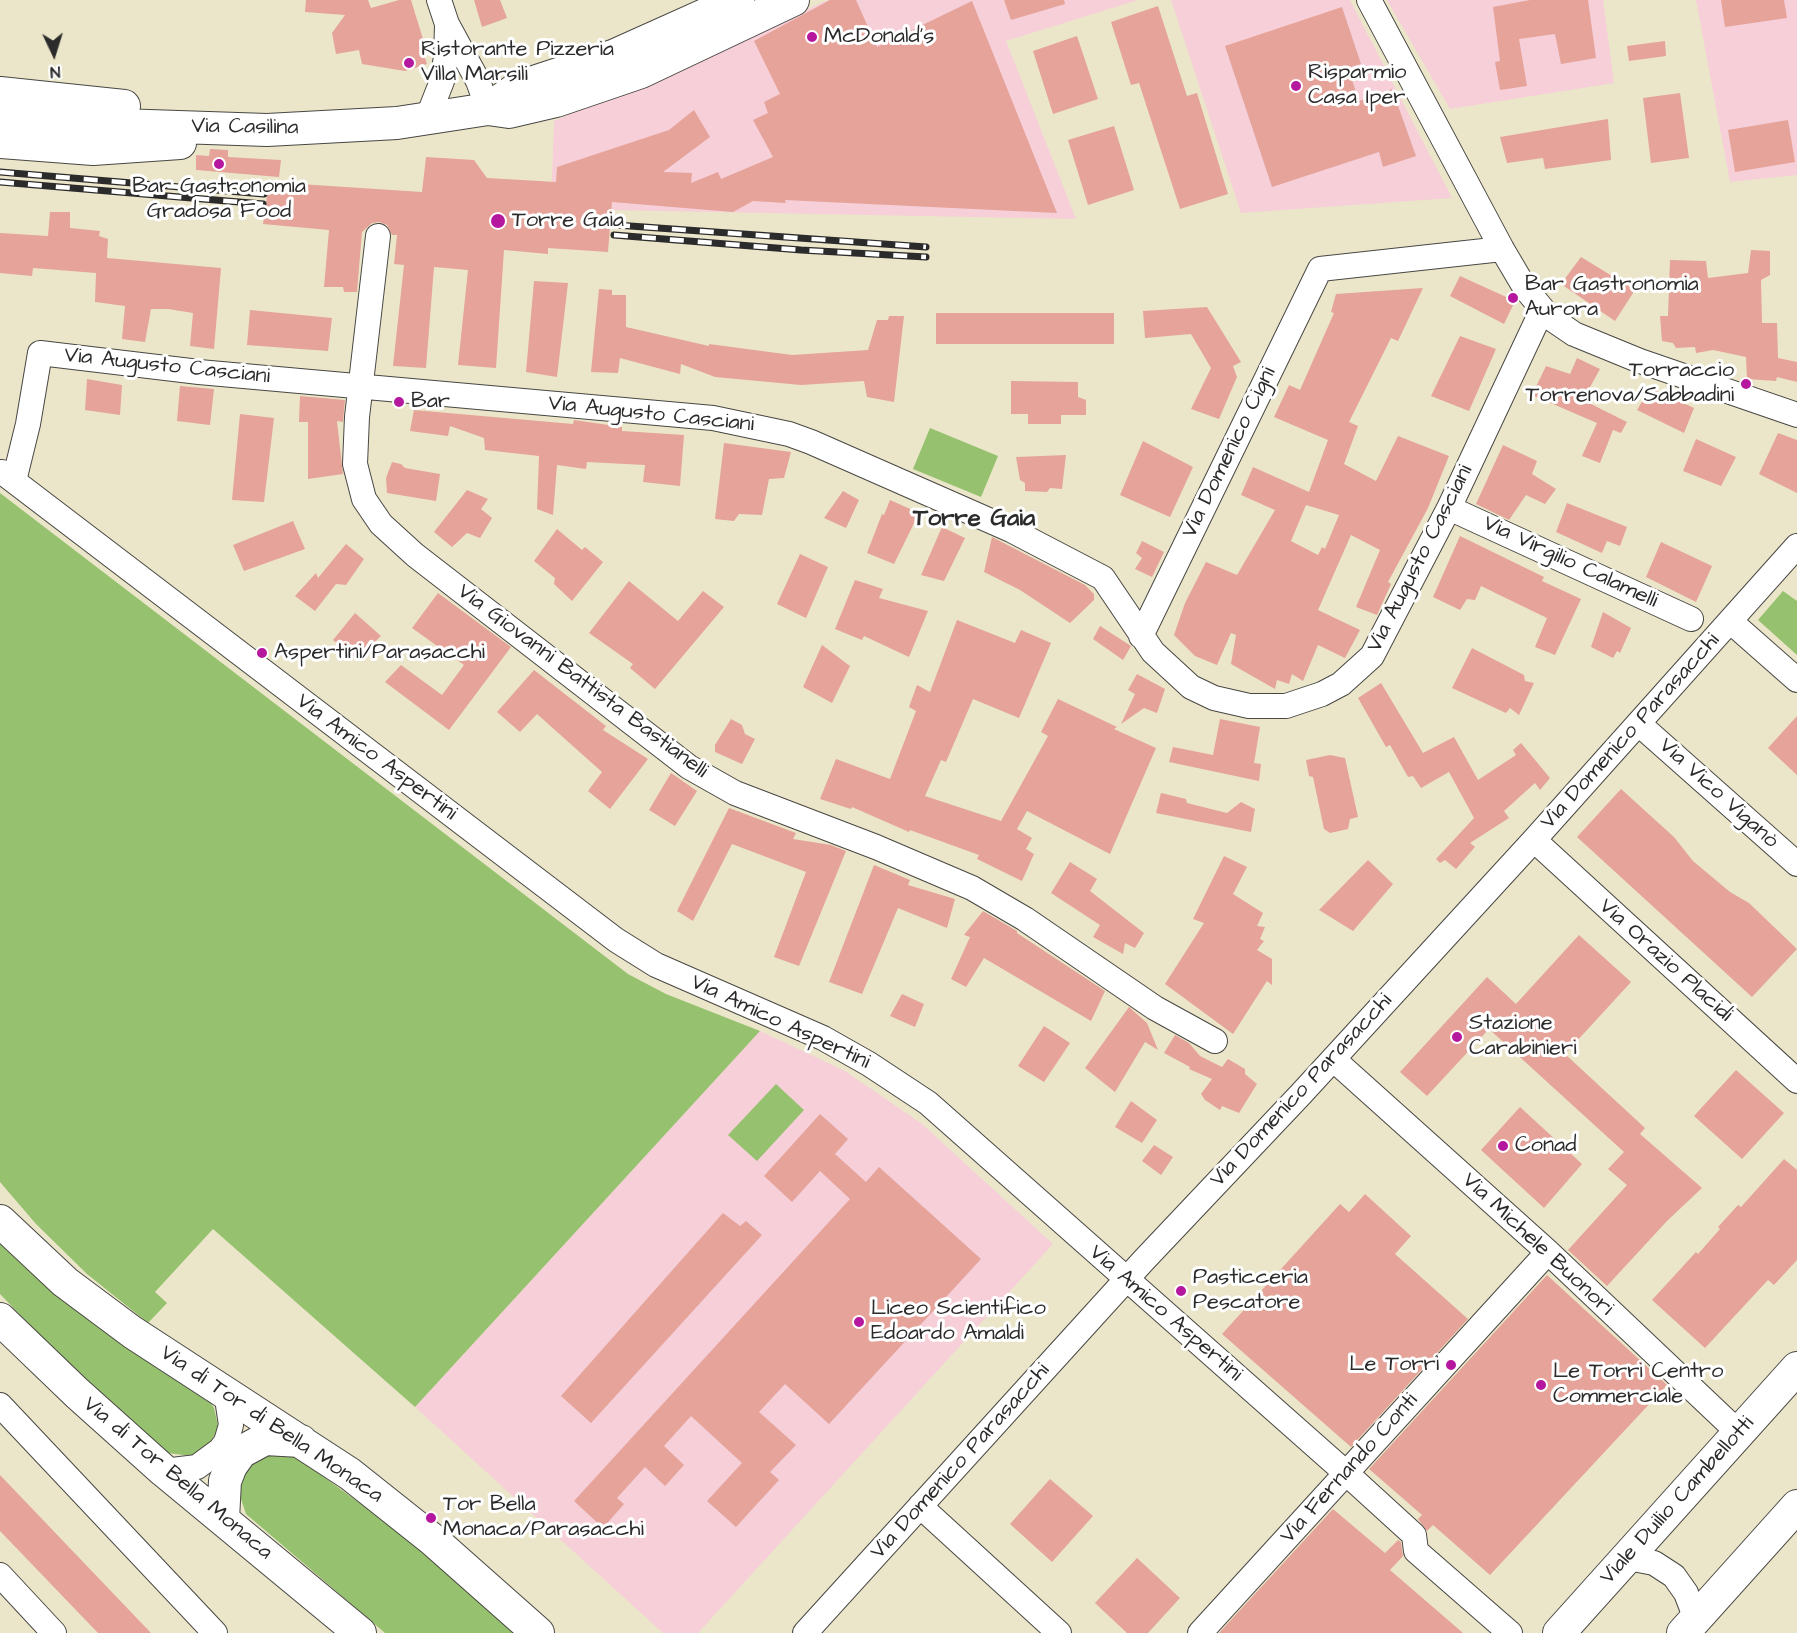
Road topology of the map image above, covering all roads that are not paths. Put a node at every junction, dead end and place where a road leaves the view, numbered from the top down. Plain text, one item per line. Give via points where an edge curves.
1 (738, 0) edge
2 (793, 0) edge
3 (1369, 0) edge
4 (442, 10) edge
5 (0, 93) edge
6 (488, 109) junction
7 (0, 117) edge
8 (427, 119) junction
9 (267, 130) junction
10 (0, 142) edge
11 (378, 236) dead end
12 (1502, 249) junction
13 (1542, 310) junction
14 (361, 387) junction
15 (1797, 415) edge
16 (7, 476) edge
17 (1449, 508) junction
18 (1797, 546) edge
19 (1691, 619) dead end
20 (1730, 621) junction
21 (1141, 636) junction
22 (1797, 680) edge
23 (1639, 724) junction
24 (1534, 840) junction
25 (1797, 864) edge
26 (1215, 1041) dead end
27 (1333, 1059) junction
28 (1797, 1081) edge
29 (0, 1221) edge
30 (1548, 1252) junction
31 (1126, 1280) junction
32 (0, 1319) edge
33 (1797, 1368) edge
34 (226, 1392) junction
35 (0, 1405) edge
36 (1739, 1433) junction
37 (301, 1441) junction
38 (164, 1471) junction
39 (1346, 1473) junction
40 (920, 1506) junction
41 (1797, 1506) edge
42 (223, 1520) junction
43 (1628, 1558) junction
44 (0, 1575) edge
45 (1689, 1626) edge
46 (54, 1633) edge
47 (214, 1633) edge
48 (360, 1633) edge
49 (538, 1633) edge
50 (805, 1633) edge
51 (1059, 1633) edge
52 (1200, 1633) edge
53 (1510, 1633) edge
54 (1559, 1633) edge

1 - 6 main road, Via Casilina via 630,49 519,87
2 - 6 main road, Via Casilina via 679,56 605,85 523,110
3 - 12 street
4 - 6 street
4 - 8 street via 446,57 442,81
5 - 9 main road via 101,102
6 - 8 main road, Via Casilina
7 - 9 main road, Via Casilina
8 - 9 main road, Via Casilina
9 - 10 main road via 134,148 61,148
11 - 14 street, Via Giovanni Battista Bastianelli
12 - 13 street
12 - 21 street, Via Domenico Cigni via 1320,269
13 - 15 street via 1564,328 1590,341
13 - 17 street, Via Augusto Casciani
14 - 16 street, Via Augusto Casciani via 40,353 28,424
14 - 21 street, Via Augusto Casciani via 713,418 789,434 1001,525 1096,573 1110,585
14 - 26 street, Via Giovanni Battista Bastianelli via 355,450 357,477 364,499 381,524 415,555 670,753 735,793 972,888 1025,919 1155,1008
16 - 31 street, Via Amico Aspertini via 616,940 666,969 832,1043 922,1099
17 - 19 street, Via Virgilio Calamelli
17 - 21 street, Via Augusto Casciani via 1372,656 1358,672 1323,694 1273,707 1214,698 1191,687 1162,663
18 - 20 street, Via Domenico Parasacchi
20 - 22 street
20 - 23 street, Via Domenico Parasacchi
23 - 24 street, Via Domenico Parasacchi
23 - 25 street, Via Vico Viganò
24 - 27 street, Via Domenico Parasacchi
24 - 28 street, Via Orazio Placidi
27 - 30 street, Via Michele Buonori
27 - 31 street, Via Domenico Parasacchi
29 - 34 main road, Via di Tor di Bella Monaca via 87,1299
30 - 36 street, Via Michele Buonori
30 - 39 street, Via Fernando Conti
31 - 39 street, Via Amico Aspertini
31 - 40 street, Via Domenico Parasacchi
32 - 38 main road, Via di Tor Bella Monaca via 76,1394
33 - 36 main road, Viale Duilio Cambellotti
34 - 37 main road, Via di Tor di Bella Monaca
34 - 38 street via 231,1425 220,1450 196,1467
35 - 47 street
36 - 43 main road, Viale Duilio Cambellotti
37 - 42 main road via 265,1439 241,1452 225,1481
37 - 49 main road, Via di Tor di Bella Monaca via 410,1521
38 - 42 main road, Via di Tor Bella Monaca
39 - 52 street, Via Fernando Conti
39 - 53 street, Via Amico Aspertini via 1414,1535 1416,1551
40 - 50 street, Via Domenico Parasacchi
40 - 51 street
41 - 45 main road
42 - 48 main road, Via di Tor Bella Monaca
43 - 45 street via 1654,1563 1674,1576 1686,1593
43 - 54 main road, Viale Duilio Cambellotti
44 - 46 street

